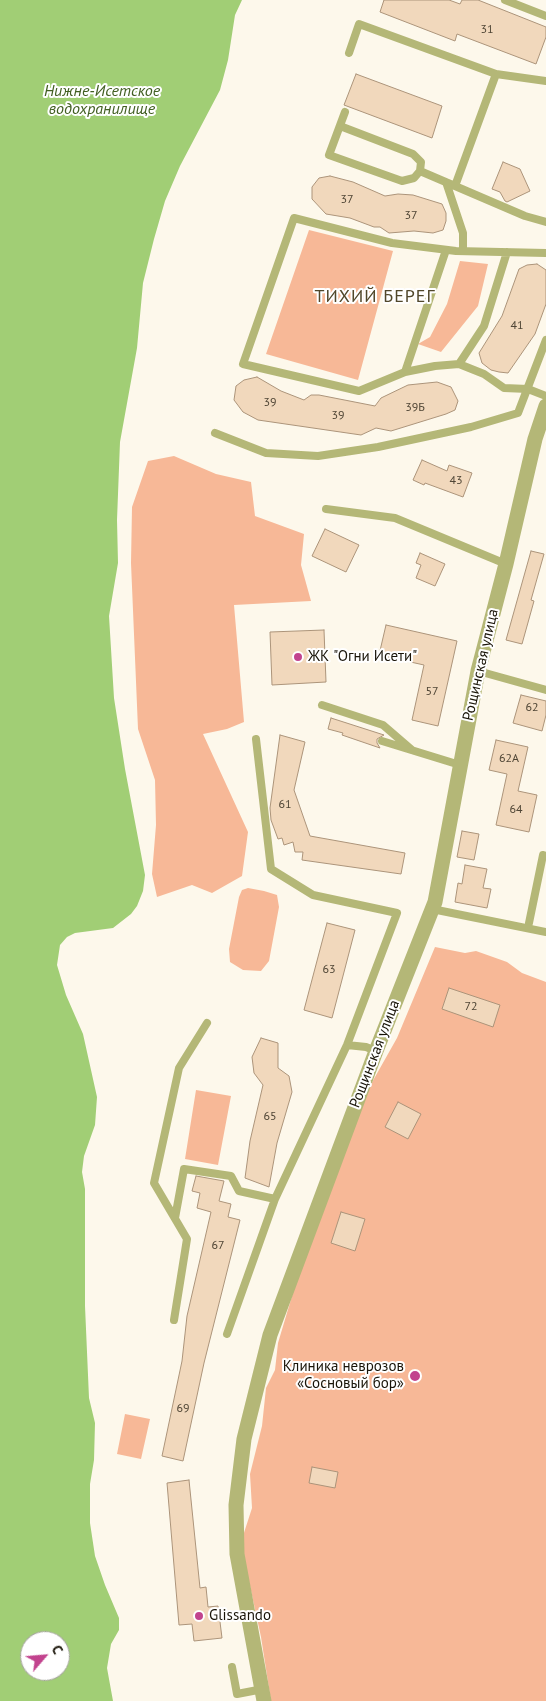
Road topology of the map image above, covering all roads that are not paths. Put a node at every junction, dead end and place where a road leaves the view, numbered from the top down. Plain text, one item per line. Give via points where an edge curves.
1 (505, 0) edge
2 (546, 16) edge
3 (349, 53) dead end
4 (496, 74) junction
5 (546, 81) edge
6 (345, 112) dead end
7 (340, 126) junction
8 (420, 171) junction
9 (446, 182) junction
10 (455, 186) junction
11 (546, 222) edge
12 (446, 250) junction
13 (463, 251) junction
14 (506, 252) junction
15 (546, 253) edge
16 (546, 340) edge
17 (459, 364) junction
18 (405, 372) junction
19 (528, 389) junction
20 (546, 396) edge
21 (546, 406) edge
22 (214, 434) dead end
23 (326, 509) dead end
24 (506, 564) junction
25 (478, 671) junction
26 (546, 690) edge
27 (322, 705) dead end
28 (256, 739) dead end
29 (382, 741) dead end
30 (412, 750) junction
31 (460, 765) junction
32 (546, 856) edge
33 (432, 909) junction
34 (529, 923) dead end
35 (546, 932) edge
36 (208, 1023) dead end
37 (347, 1045) junction
38 (376, 1051) junction
39 (275, 1199) junction
40 (175, 1218) junction
41 (174, 1320) dead end
42 (227, 1334) dead end
43 (232, 1667) dead end
44 (263, 1695) edge

1 - 2 lane
3 - 4 lane via 359,24
4 - 5 lane
4 - 10 lane
6 - 7 lane
7 - 8 lane via 413,154 421,162
7 - 8 lane via 329,155 402,181 414,178
8 - 9 lane
9 - 10 lane
9 - 13 lane via 463,233
10 - 11 lane
12 - 13 lane
12 - 18 lane
12 - 18 lane via 392,243 294,218 242,364 359,391
13 - 14 lane
14 - 15 lane
14 - 17 lane via 484,326
16 - 19 lane
17 - 18 lane
17 - 19 lane via 484,374 504,388
19 - 20 lane
19 - 22 lane via 518,413 471,428 318,456 266,453
21 - 24 street, Рощинская улица via 535,439
23 - 24 lane via 395,518
24 - 25 street, Рощинская улица
25 - 26 lane
25 - 31 street, Рощинская улица
27 - 30 lane via 383,725
28 - 37 lane via 270,869 313,895 397,913
29 - 30 lane
30 - 31 lane
31 - 33 street, Рощинская улица
32 - 34 lane via 543,855
33 - 35 lane
33 - 38 street, Рощинская улица
36 - 40 lane via 179,1068 154,1183
37 - 38 lane
37 - 39 lane
38 - 44 street, Рощинская улица via 270,1335 244,1439 236,1505 237,1554
39 - 40 lane via 240,1191 232,1176 184,1169
39 - 42 lane
40 - 41 lane via 188,1239
43 - 44 lane via 237,1694

